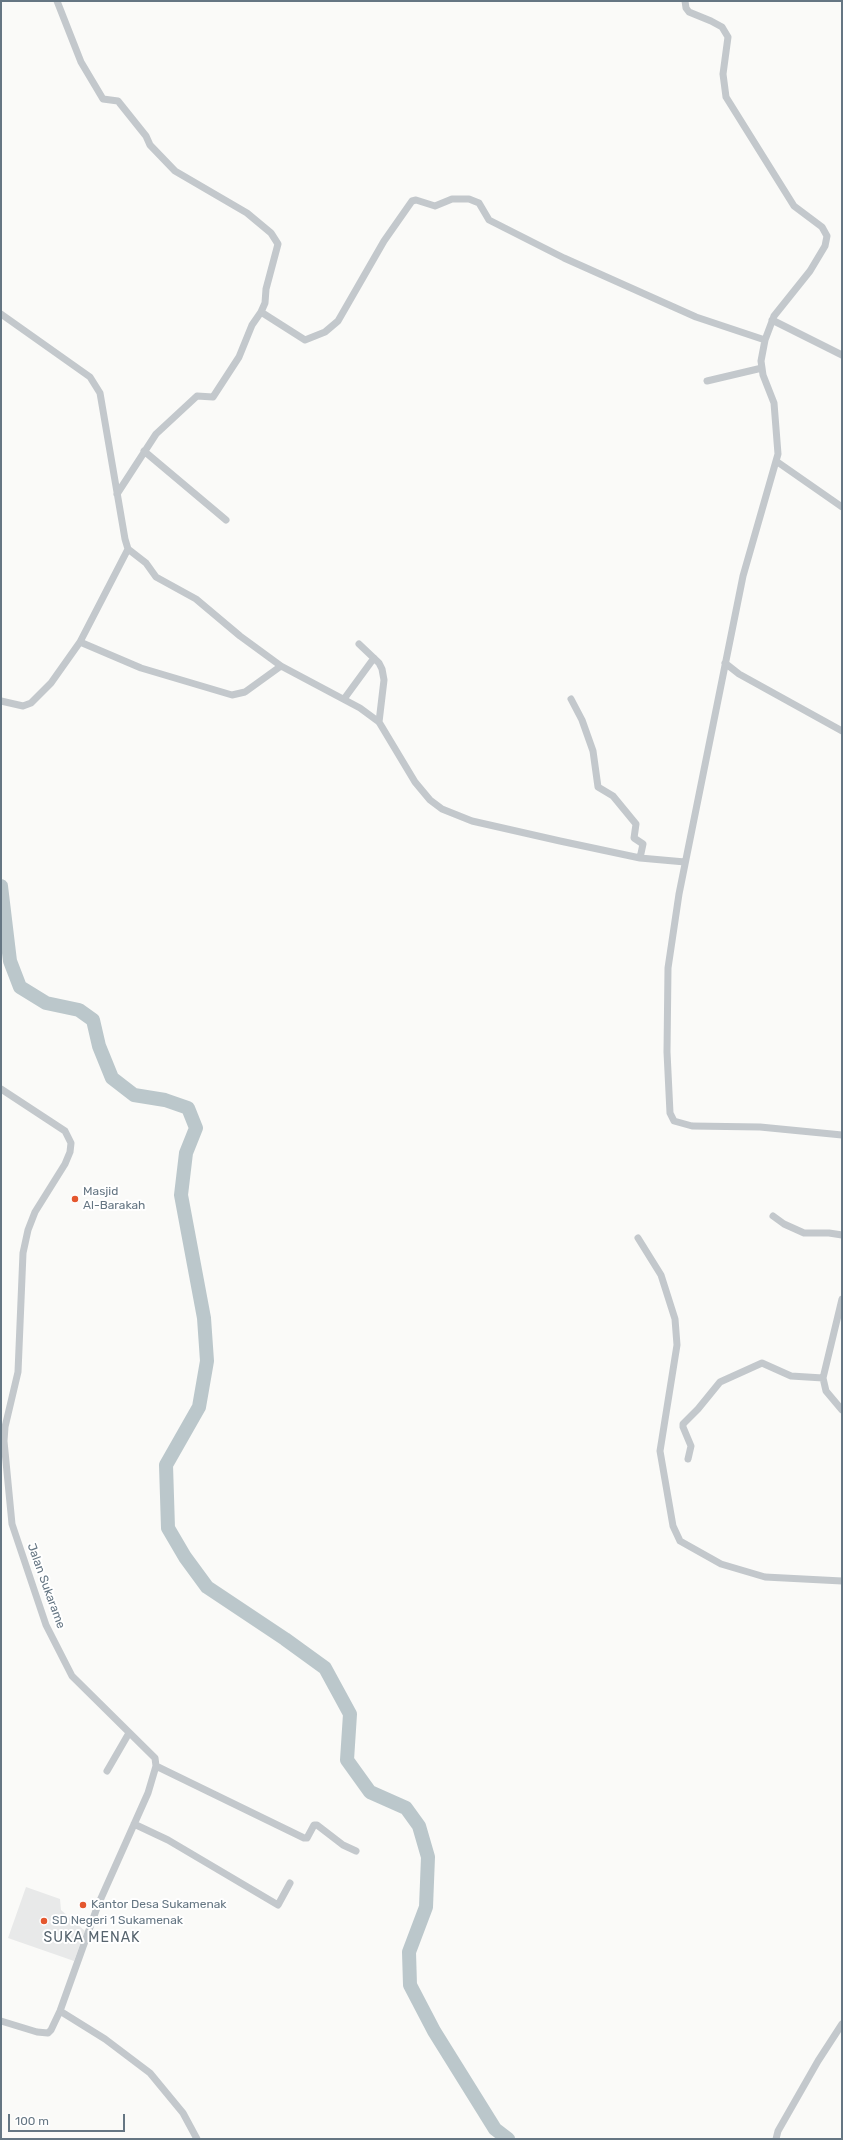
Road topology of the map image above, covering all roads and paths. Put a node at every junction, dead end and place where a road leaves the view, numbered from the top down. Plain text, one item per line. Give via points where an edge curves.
1 (57, 1) edge
2 (685, 1) edge
3 (262, 312) junction
4 (1, 314) edge
5 (772, 320) junction
6 (765, 340) junction
7 (842, 354) edge
8 (762, 368) junction
9 (707, 381) dead end
10 (144, 452) junction
11 (776, 461) junction
12 (116, 494) junction
13 (842, 507) edge
14 (226, 520) dead end
15 (128, 549) junction
16 (80, 642) junction
17 (359, 644) dead end
18 (374, 658) junction
19 (725, 663) junction
20 (281, 666) junction
21 (344, 699) junction
22 (571, 699) dead end
23 (1, 701) edge
24 (379, 722) junction
25 (842, 731) edge
26 (640, 858) junction
27 (685, 862) junction
28 (1, 1089) edge
29 (842, 1135) edge
30 (773, 1216) dead end
31 (842, 1235) edge
32 (638, 1238) dead end
33 (842, 1299) edge
34 (823, 1378) junction
35 (842, 1410) edge
36 (688, 1459) dead end
37 (842, 1581) edge
38 (129, 1733) junction
39 (156, 1766) junction
40 (107, 1771) dead end
41 (134, 1824) junction
42 (356, 1851) dead end
43 (290, 1883) dead end
44 (60, 2011) junction
45 (1, 2021) edge
46 (842, 2024) edge
47 (197, 2139) edge
48 (776, 2139) edge

1 - 3 street via 81,62 103,99 118,102 146,136 150,145 175,171 246,212 275,236 278,248
2 - 5 street via 689,12 722,27 728,37 723,74 726,97 794,206 827,233 825,246 810,271
3 - 6 street via 305,340 325,332 338,321 384,241 412,201 434,206 452,199 470,199 480,204 489,220 564,258 696,317
3 - 10 street via 252,325 239,357 214,396 196,397 160,430
4 - 12 street via 96,384 100,393
5 - 6 street
5 - 7 street
6 - 8 street
8 - 9 street
8 - 11 street via 774,403 778,454
10 - 12 street
10 - 14 street
11 - 13 street
11 - 19 street via 744,576
12 - 15 street
15 - 16 street
15 - 20 street via 146,562 156,577 196,599
16 - 20 street via 141,668 232,695 245,692
16 - 23 street via 51,683 32,703 23,706
17 - 18 street
18 - 21 street
18 - 24 street via 382,669 384,680
19 - 25 street via 739,674
19 - 27 street
20 - 21 street
21 - 24 street
22 - 26 street via 593,751 598,787 613,796 636,824 634,838 643,844
24 - 26 street via 415,782 430,800 442,809 472,820
26 - 27 street
27 - 29 street via 668,968 669,1104 674,1121 692,1126 760,1127
28 - 38 street, Jalan Sukarame via 65,1131 71,1142 65,1164 35,1212 23,1253 18,1372 4,1440 12,1524 46,1625 72,1676
30 - 31 street via 804,1233
32 - 37 street via 661,1275 675,1319 677,1345 660,1452 673,1526 680,1541 721,1564 765,1577
33 - 34 street
34 - 35 street via 826,1391
34 - 36 street via 791,1376 762,1364 720,1382 683,1424 691,1446
38 - 39 street, Jalan Sukarame via 154,1758
38 - 40 street
39 - 41 street via 152,1784
39 - 42 street via 304,1838 307,1838 314,1825 317,1825 343,1845
41 - 43 street via 168,1840 278,1906
41 - 44 street via 98,1905
44 - 45 street via 48,2033
44 - 47 street via 105,2039 150,2073 183,2113
46 - 48 street via 818,2061 778,2131

